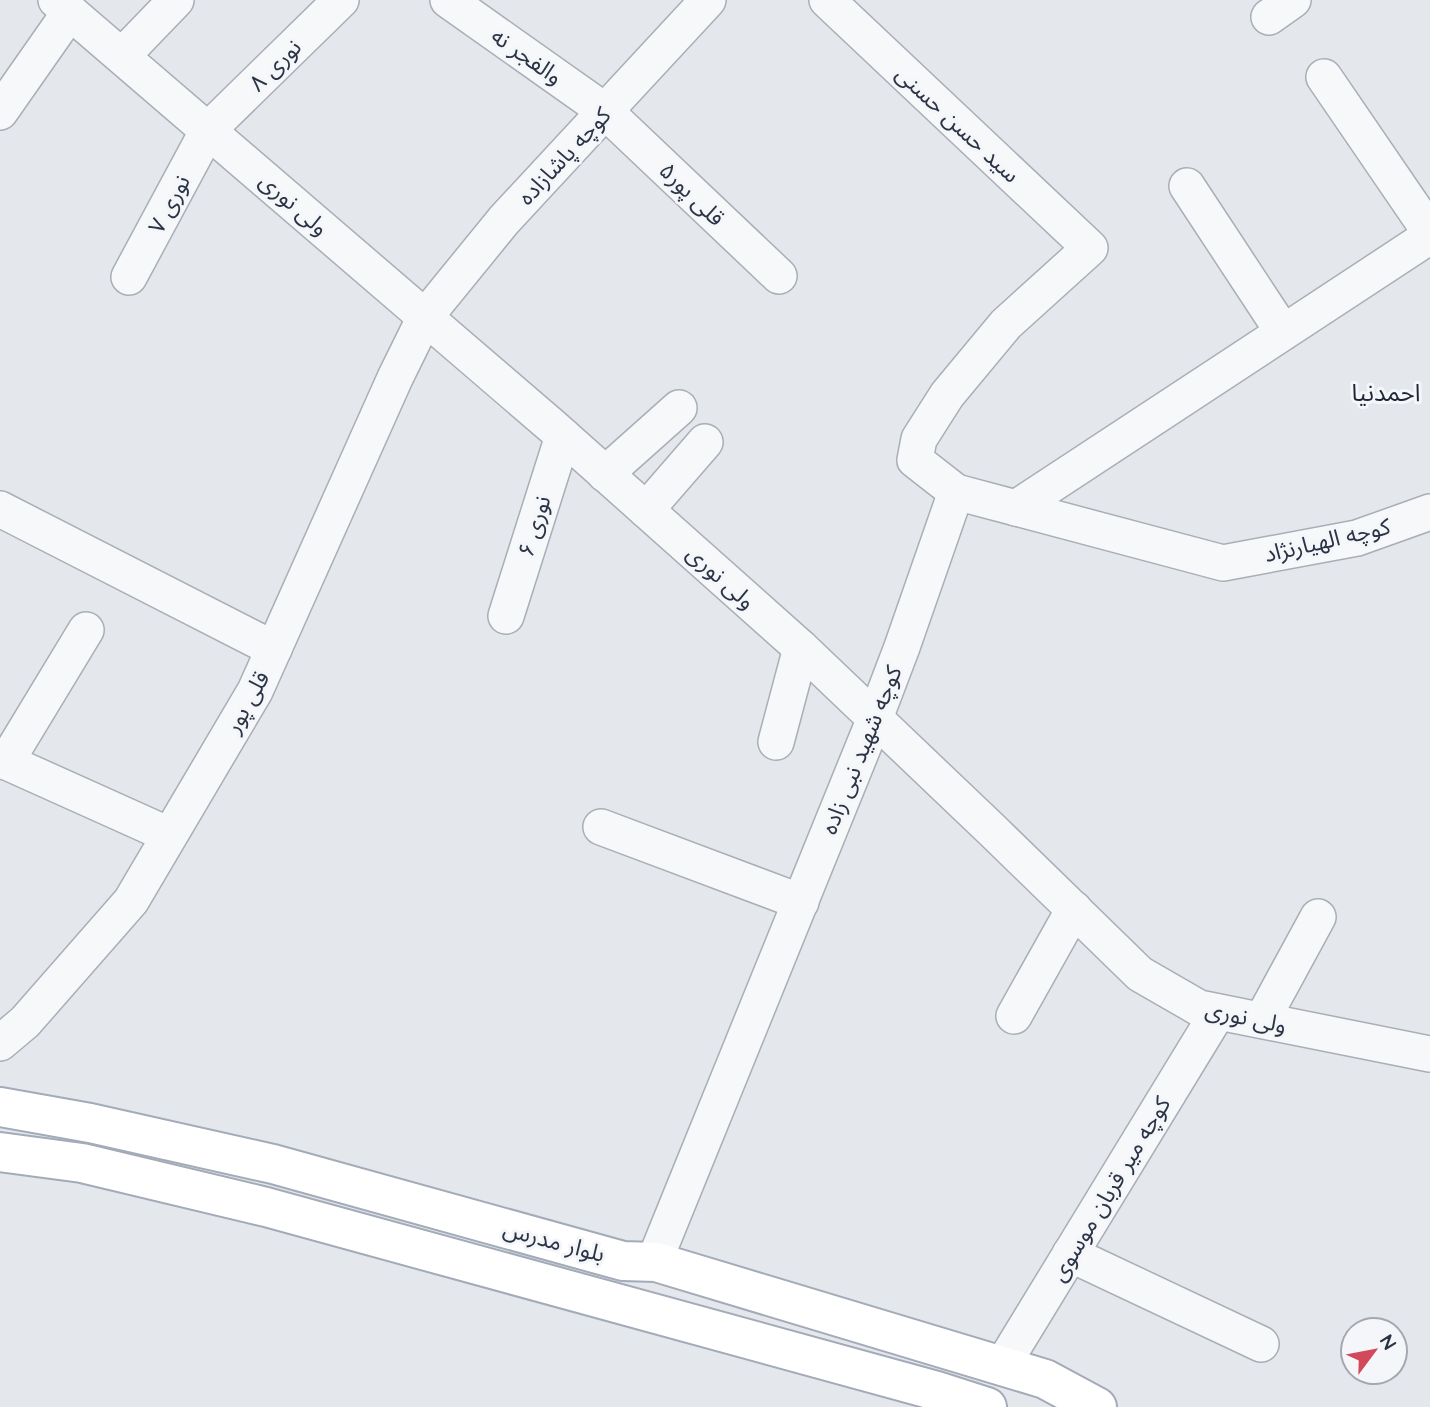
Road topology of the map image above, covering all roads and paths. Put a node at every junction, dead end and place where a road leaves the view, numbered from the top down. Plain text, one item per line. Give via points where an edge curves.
1 (176, 0) edge
2 (341, 0) edge
3 (448, 0) edge
4 (708, 0) edge
5 (827, 0) edge
6 (63, 6) edge
7 (122, 56) junction
8 (1324, 76) dead end
9 (605, 111) junction
10 (0, 112) edge
11 (208, 130) junction
12 (1187, 186) dead end
13 (1430, 234) edge
14 (779, 276) dead end
15 (129, 277) dead end
16 (425, 317) junction
17 (1283, 332) junction
18 (679, 408) dead end
19 (563, 436) junction
20 (705, 442) dead end
21 (605, 474) junction
22 (956, 492) junction
23 (1016, 508) junction
24 (0, 509) edge
25 (646, 510) junction
26 (1430, 512) edge
27 (506, 616) dead end
28 (86, 630) dead end
29 (801, 648) junction
30 (274, 649) junction
31 (875, 718) junction
32 (776, 742) dead end
33 (3, 760) edge
34 (601, 827) dead end
35 (169, 835) junction
36 (801, 902) junction
37 (1074, 909) junction
38 (1318, 917) dead end
39 (1218, 1012) junction
40 (1014, 1016) dead end
41 (1262, 1020) junction
42 (0, 1043) edge
43 (1430, 1054) edge
44 (0, 1107) edge
45 (0, 1152) edge
46 (1070, 1254) junction
47 (654, 1262) junction
48 (1261, 1344) dead end
49 (1002, 1366) junction
50 (987, 1407) edge
51 (1097, 1407) edge

1 - 7 street
2 - 11 street, نوری ۸
3 - 9 street, والفجر نه
4 - 9 street, کوچه پاشازاده
5 - 22 street, سید حسن حسنی via 1090,248 1006,324 947,395 919,439 915,460
6 - 7 street, ولی نوری
6 - 10 street
7 - 11 street, ولی نوری
8 - 13 street
9 - 14 street, قلی پور۵
9 - 16 street, کوچه پاشازاده via 504,220
11 - 15 street, نوری ۷
11 - 16 street, ولی نوری
12 - 17 street
13 - 17 street
16 - 19 street, ولی نوری
16 - 30 street, قلی پور
17 - 23 street
18 - 21 street
19 - 21 street, ولی نوری
19 - 27 street, نوری ۶
20 - 25 street
21 - 25 street, ولی نوری
22 - 23 street
22 - 31 street, کوچه شهید نبی زاده
23 - 26 street, کوچه الهیارنژاد via 1223,563 1357,538
24 - 30 street
25 - 29 street, ولی نوری
28 - 33 street
29 - 31 street, ولی نوری
29 - 32 street
30 - 35 street, قلی پور via 255,691
31 - 36 street, کوچه شهید نبی زاده
31 - 37 street, ولی نوری
33 - 35 street
34 - 36 street
35 - 42 street, قلی پور via 131,901 25,1022
36 - 47 street, کوچه شهید نبی زاده
37 - 39 street, ولی نوری via 1140,974 1199,1008
37 - 40 street
38 - 41 street
39 - 41 street, ولی نوری
39 - 46 street, کوچه میر قربان موسوی
41 - 43 street, ولی نوری
44 - 47 main road, بلوار مدرس via 273,1164 623,1261
45 - 50 main road, بلوار مدرس via 82,1163 266,1208
46 - 48 street
46 - 49 street, کوچه میر قربان موسوی
47 - 49 main road, بلوار مدرس
49 - 51 main road, بلوار مدرس via 1045,1380

